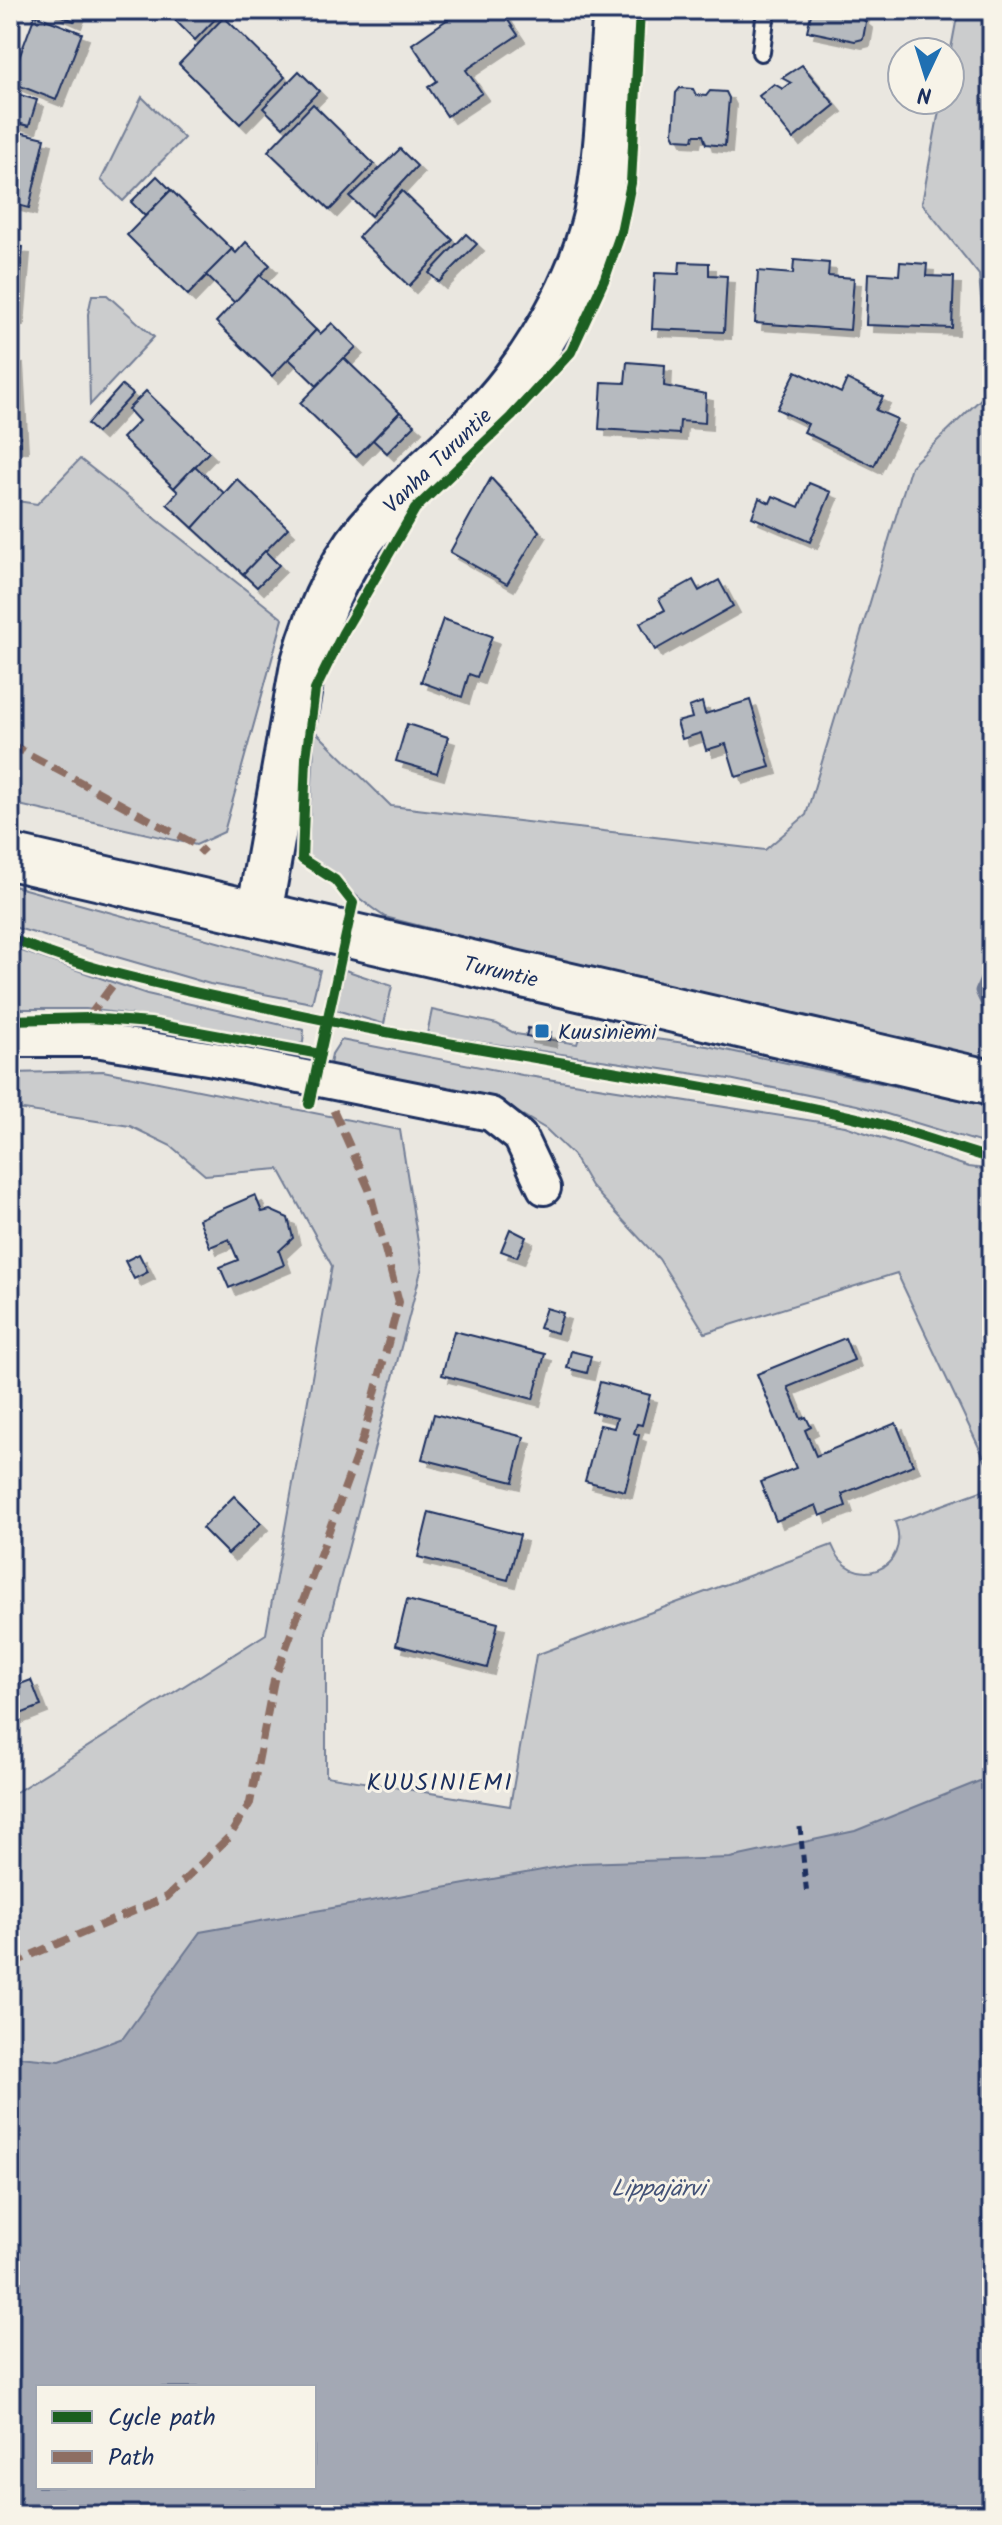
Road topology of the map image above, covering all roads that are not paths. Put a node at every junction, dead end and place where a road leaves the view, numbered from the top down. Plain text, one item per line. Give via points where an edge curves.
1 (616, 10) edge
2 (766, 10) edge
3 (761, 52) dead end
4 (10, 857) edge
5 (259, 914) junction
6 (10, 1040) edge
7 (992, 1083) edge
8 (544, 1188) dead end

1 - 5 main road, Vanha Turuntie via 595,215 580,262 555,317 514,381 378,518 348,558 303,665
2 - 3 lane
4 - 5 main road, Turuntie
5 - 7 main road, Turuntie
6 - 8 street via 95,1040 491,1114 520,1137

